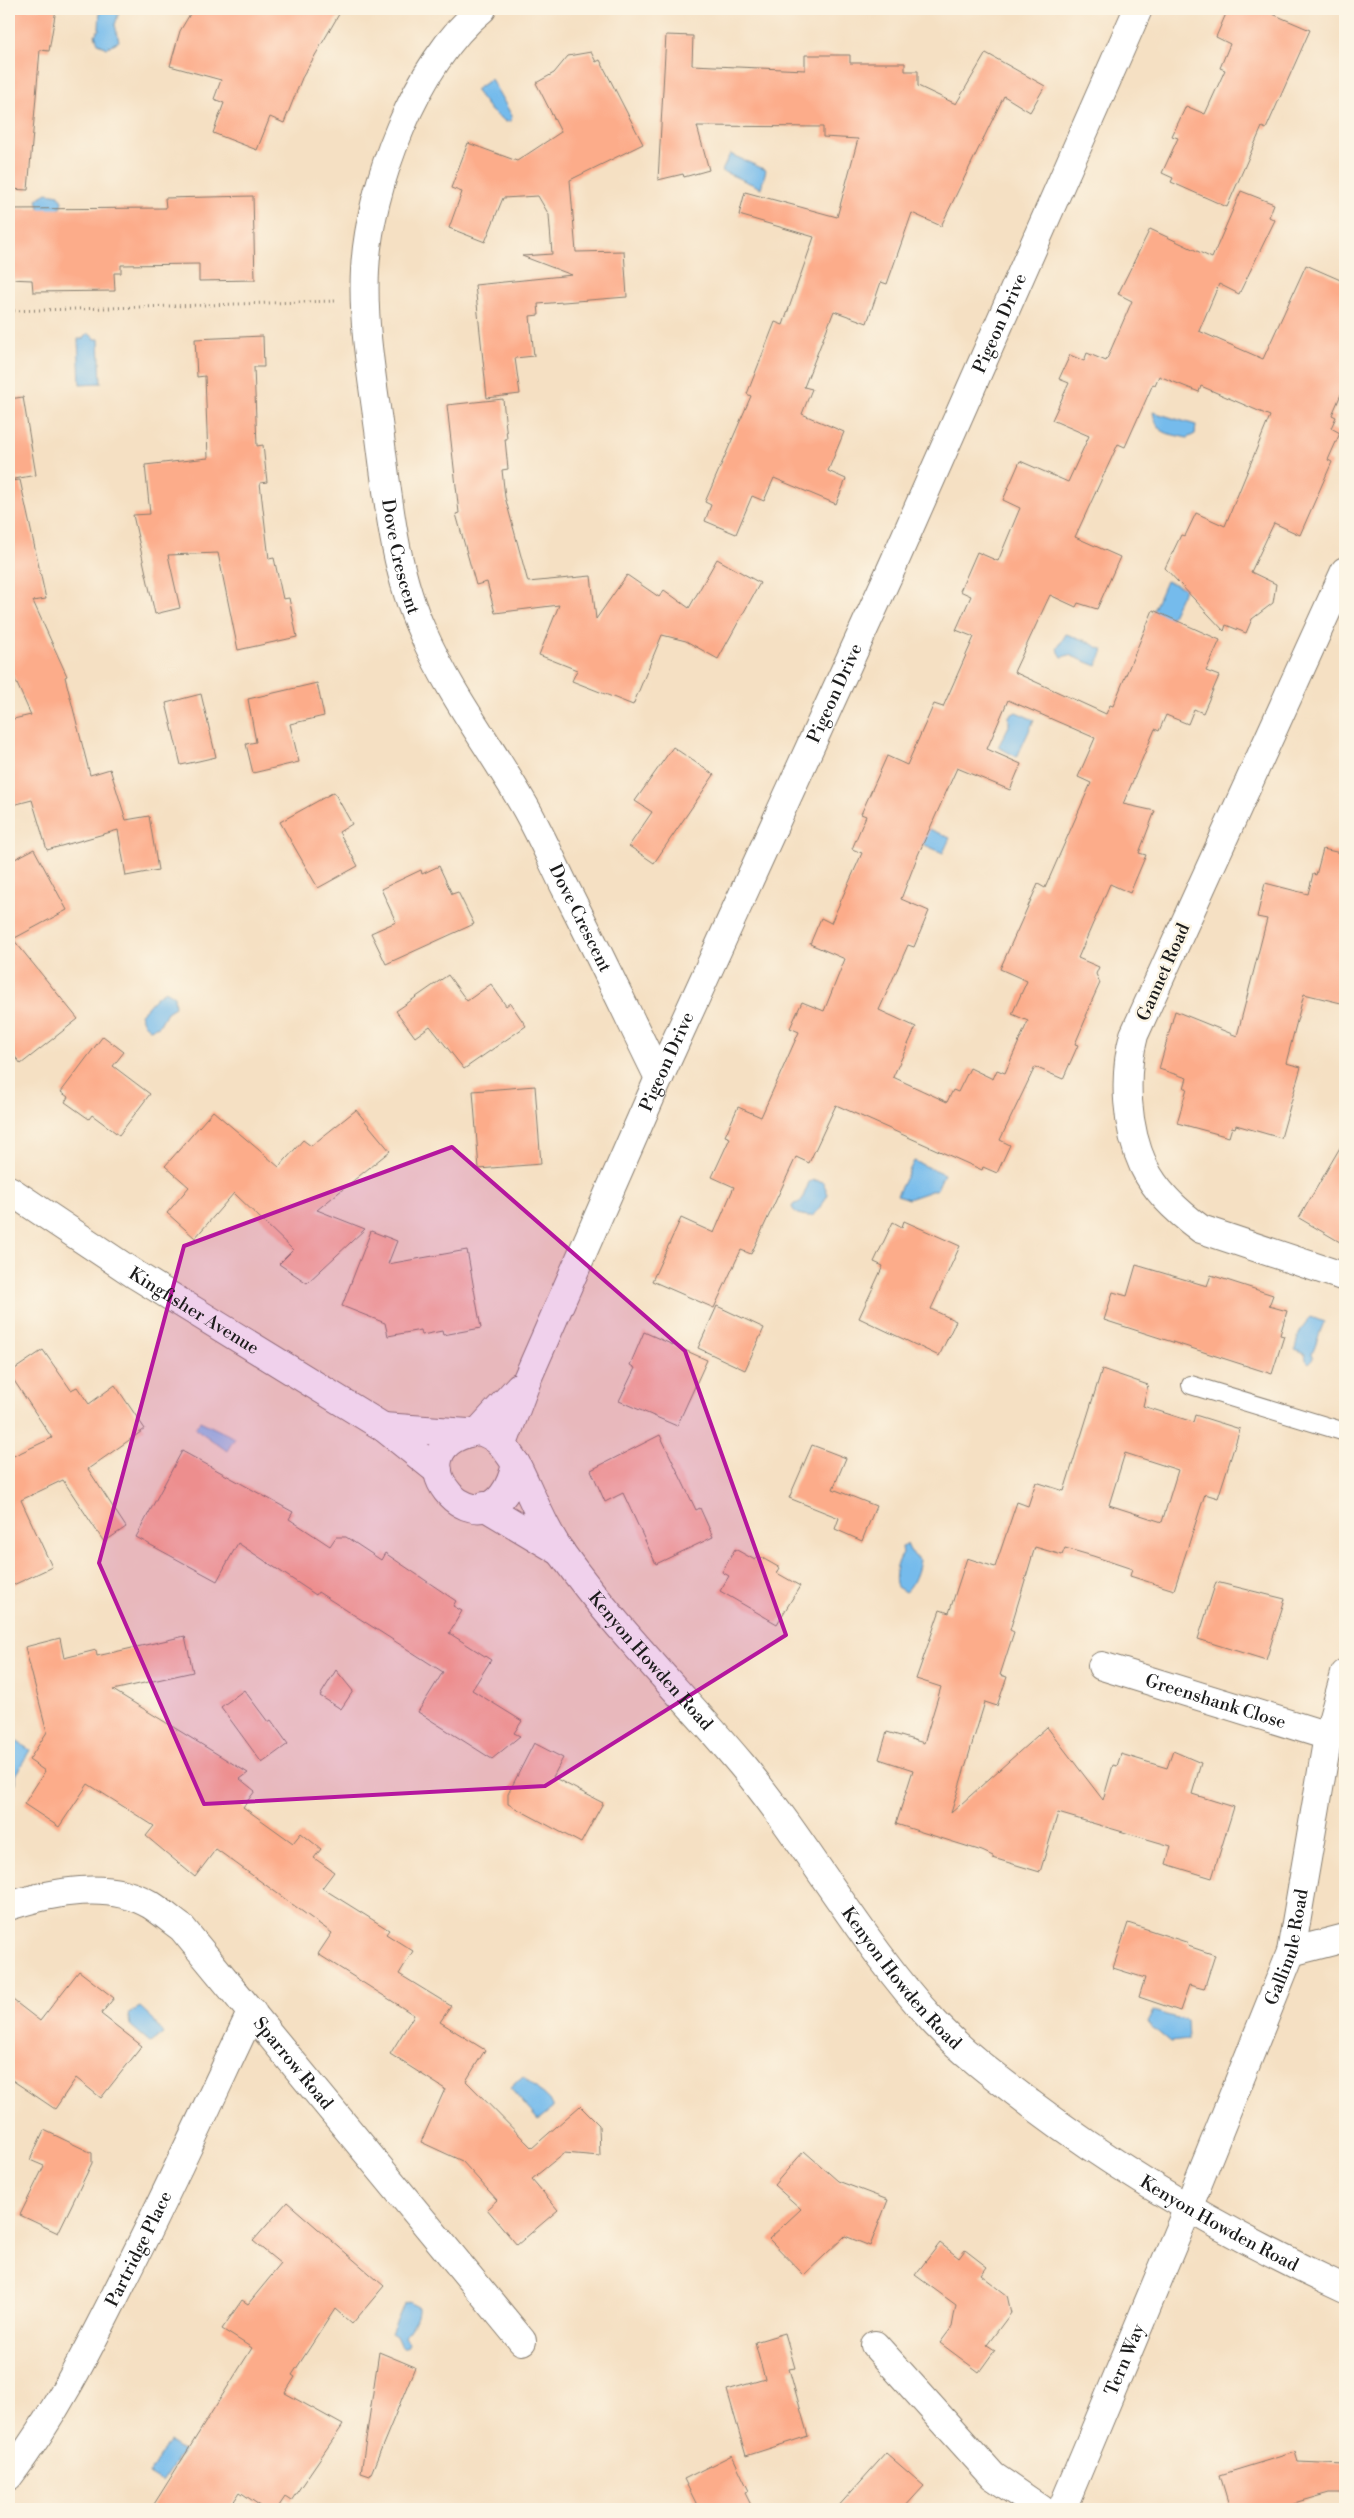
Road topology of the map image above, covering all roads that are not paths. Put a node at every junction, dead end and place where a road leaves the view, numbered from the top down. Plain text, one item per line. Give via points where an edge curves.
1 (482, 9) edge
2 (1138, 9) edge
3 (1345, 571) edge
4 (659, 1078) junction
5 (9, 1190) edge
6 (1345, 1277) edge
7 (528, 1376) junction
8 (1191, 1386) dead end
9 (383, 1427) junction
10 (474, 1432) junction
11 (1345, 1432) edge
12 (510, 1454) junction
13 (438, 1471) junction
14 (484, 1506) junction
15 (561, 1552) junction
16 (1102, 1666) dead end
17 (1345, 1674) edge
18 (1328, 1736) junction
19 (9, 1906) edge
20 (1345, 1938) edge
21 (1291, 1952) junction
22 (252, 2011) junction
23 (1188, 2208) junction
24 (1345, 2289) edge
25 (522, 2341) dead end
26 (875, 2345) dead end
27 (9, 2476) edge
28 (1041, 2509) edge
29 (1062, 2509) edge

1 - 4 street, Dove Crescent via 461,26 427,73 396,139 371,219 365,270 365,317 388,506 402,573 422,633 462,706 522,802
2 - 4 street, Pigeon Drive via 894,565
3 - 6 street, Gannet Road via 1134,1035 1128,1074 1130,1113 1138,1152 1145,1169 1182,1215 1200,1229
4 - 7 street, Pigeon Drive
5 - 9 street, Kingfisher Avenue via 136,1275
7 - 10 street, Pigeon Drive
7 - 12 street, Pigeon Drive
8 - 11 lane
9 - 10 street, Kingfisher Avenue
9 - 13 street, Kingfisher Avenue
10 - 12 street via 493,1435
10 - 13 street via 456,1437 446,1446
12 - 14 street via 512,1482 496,1502
12 - 15 street, Kenyon Howden Road
13 - 14 street via 440,1484 458,1503 470,1507
14 - 15 street, Kenyon Howden Road
15 - 23 street, Kenyon Howden Road via 648,1659 742,1766 830,1883 880,1959 937,2025 993,2076 1078,2139
16 - 18 street, Greenshank Close
17 - 18 street, Gallinule Road
18 - 21 street, Gallinule Road
19 - 22 street, Sparrow Road via 40,1896 92,1890 124,1894 150,1905 182,1928
20 - 21 street
21 - 23 street, Gallinule Road
22 - 25 street, Sparrow Road
22 - 27 street, Partridge Place via 78,2370
23 - 24 street, Kenyon Howden Road
23 - 29 street, Tern Way
26 - 28 street via 994,2476

